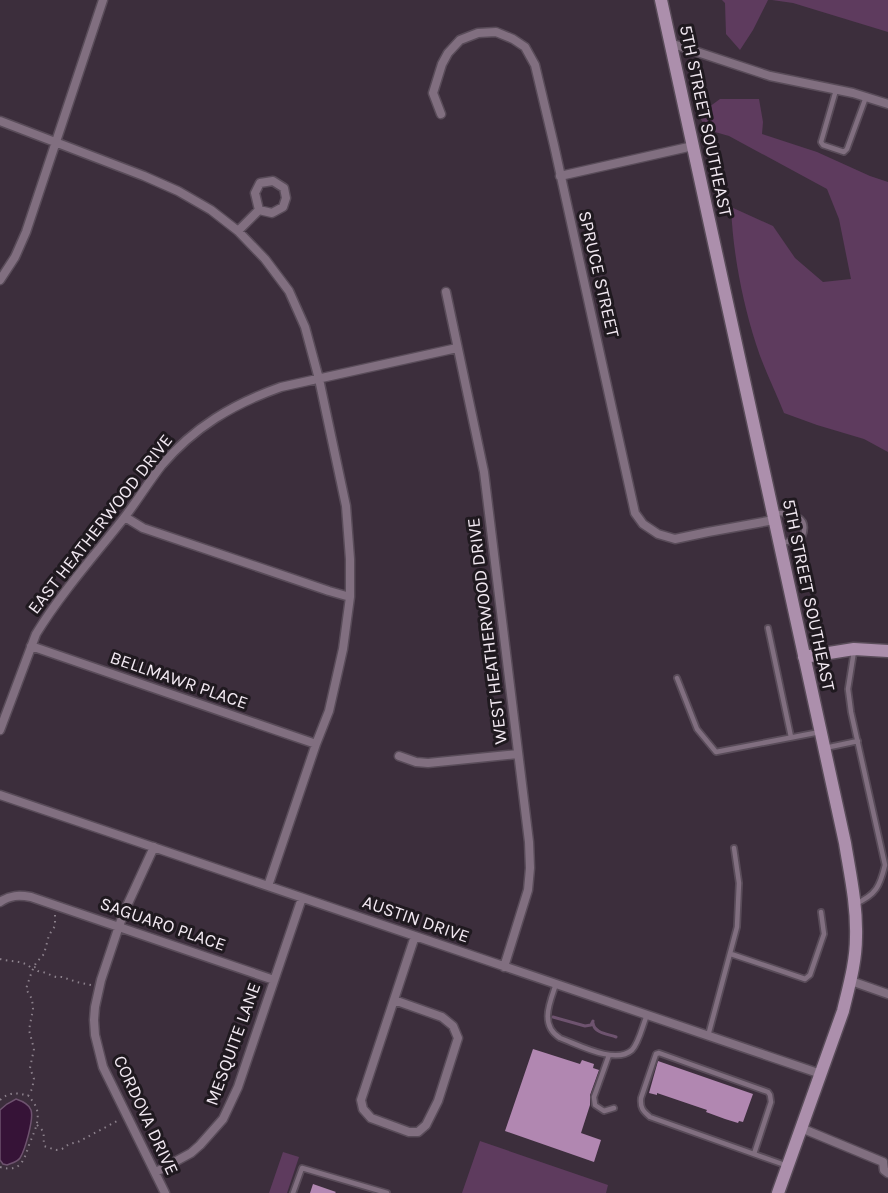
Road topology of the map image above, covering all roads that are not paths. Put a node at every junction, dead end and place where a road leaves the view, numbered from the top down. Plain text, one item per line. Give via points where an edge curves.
1 (103, 0) edge
2 (661, 0) edge
3 (670, 43) junction
4 (836, 90) junction
5 (866, 97) junction
6 (888, 104) edge
7 (441, 114) dead end
8 (0, 121) edge
9 (56, 143) junction
10 (693, 146) junction
11 (560, 176) junction
12 (259, 210) dead end
13 (238, 231) junction
14 (0, 280) edge
15 (446, 292) dead end
16 (457, 348) junction
17 (319, 379) junction
18 (773, 516) junction
19 (125, 517) junction
20 (779, 543) junction
21 (350, 597) junction
22 (768, 628) dead end
23 (31, 646) junction
24 (854, 649) junction
25 (888, 651) edge
26 (804, 657) junction
27 (677, 678) dead end
28 (0, 730) edge
29 (820, 732) junction
30 (791, 737) junction
31 (858, 741) junction
32 (316, 744) junction
33 (824, 748) junction
34 (518, 754) junction
35 (399, 756) dead end
36 (0, 795) edge
37 (154, 847) junction
38 (734, 848) dead end
39 (268, 886) junction
40 (302, 898) junction
41 (0, 902) edge
42 (855, 905) junction
43 (821, 912) dead end
44 (119, 926) junction
45 (415, 936) junction
46 (730, 954) junction
47 (504, 966) junction
48 (274, 980) junction
49 (851, 981) junction
50 (556, 984) junction
51 (888, 994) edge
52 (394, 1000) junction
53 (647, 1015) junction
54 (708, 1036) junction
55 (609, 1054) junction
56 (821, 1074) junction
57 (614, 1108) dead end
58 (801, 1128) junction
59 (754, 1154) junction
60 (885, 1158) edge
61 (788, 1166) junction
62 (156, 1172) junction
63 (888, 1173) edge
64 (363, 1186) junction
65 (165, 1193) edge
66 (293, 1193) edge
67 (361, 1193) edge
68 (387, 1193) edge
69 (778, 1193) edge

1 - 9 street
2 - 3 main road, 5TH STREET SOUTHEAST
3 - 4 street via 770,76
3 - 10 main road, 5TH STREET SOUTHEAST
4 - 5 street
4 - 5 lane via 821,142 844,152
5 - 6 street
7 - 11 street, SPRUCE STREET via 433,93 448,52 460,40 478,33 496,32 513,39 525,47 535,65
8 - 9 street
9 - 13 street via 178,191
9 - 14 street via 26,232
10 - 11 street
10 - 18 main road, 5TH STREET SOUTHEAST
11 - 18 street, SPRUCE STREET via 636,513 643,524 675,540
12 - 13 street
13 - 17 street via 289,291 305,327
15 - 16 street, WEST HEATHERWOOD DRIVE
16 - 17 street, EAST HEATHERWOOD DRIVE
16 - 34 street, WEST HEATHERWOOD DRIVE via 484,472
17 - 19 street, EAST HEATHERWOOD DRIVE via 253,397 212,420 174,452
17 - 21 street via 346,506
18 - 20 main road, 5TH STREET SOUTHEAST
18 - 20 lane via 789,513 804,522 806,529 802,538
19 - 21 street via 143,528
19 - 23 street, EAST HEATHERWOOD DRIVE via 45,620
20 - 26 main road, 5TH STREET SOUTHEAST
21 - 32 street via 336,684
22 - 30 lane
23 - 28 street, EAST HEATHERWOOD DRIVE
23 - 32 street, BELLMAWR PLACE
24 - 25 main road
24 - 26 main road
24 - 31 lane via 848,689
26 - 29 main road, 5TH STREET SOUTHEAST
27 - 30 lane via 697,729 716,752
29 - 30 lane
29 - 33 main road, 5TH STREET SOUTHEAST
31 - 33 lane
31 - 42 lane via 885,865 881,883 873,894
32 - 39 street
33 - 42 main road, 5TH STREET SOUTHEAST
34 - 35 street via 428,763
34 - 47 street, WEST HEATHERWOOD DRIVE via 530,877
36 - 37 street, AUSTIN DRIVE
37 - 39 street, AUSTIN DRIVE
37 - 44 street, CORDOVA DRIVE
38 - 46 lane via 739,883 737,927
39 - 40 street, AUSTIN DRIVE
40 - 45 street, AUSTIN DRIVE
40 - 48 street, MESQUITE LANE
41 - 44 street, SAGUARO PLACE via 22,895
42 - 49 main road, 5TH STREET SOUTHEAST
43 - 46 lane via 824,934 810,975 805,979
44 - 48 street, SAGUARO PLACE
44 - 62 street, CORDOVA DRIVE via 95,1007 95,1035 103,1067
45 - 47 street, AUSTIN DRIVE
45 - 52 street
46 - 54 lane
47 - 50 street, AUSTIN DRIVE
48 - 62 street, MESQUITE LANE via 238,1087 223,1119 191,1153
49 - 51 street
49 - 56 main road, 5TH STREET SOUTHEAST
50 - 53 street, AUSTIN DRIVE
50 - 55 lane via 546,1014 555,1035
52 - 52 street via 361,1100 371,1118 409,1132 418,1131 426,1125 438,1101 458,1038 453,1026 442,1017
53 - 54 street, AUSTIN DRIVE
53 - 55 lane via 631,1050
54 - 56 street, AUSTIN DRIVE
55 - 57 lane via 594,1096 595,1105 604,1111
56 - 58 main road, 5TH STREET SOUTHEAST
58 - 60 street
58 - 61 main road, 5TH STREET SOUTHEAST
59 - 59 lane via 650,1117 643,1111 641,1098 656,1054 768,1092 771,1102
59 - 61 lane
60 - 63 street via 884,1170
61 - 69 main road, 5TH STREET SOUTHEAST
62 - 65 street, CORDOVA DRIVE
64 - 66 lane via 302,1168
64 - 67 lane
64 - 68 lane

